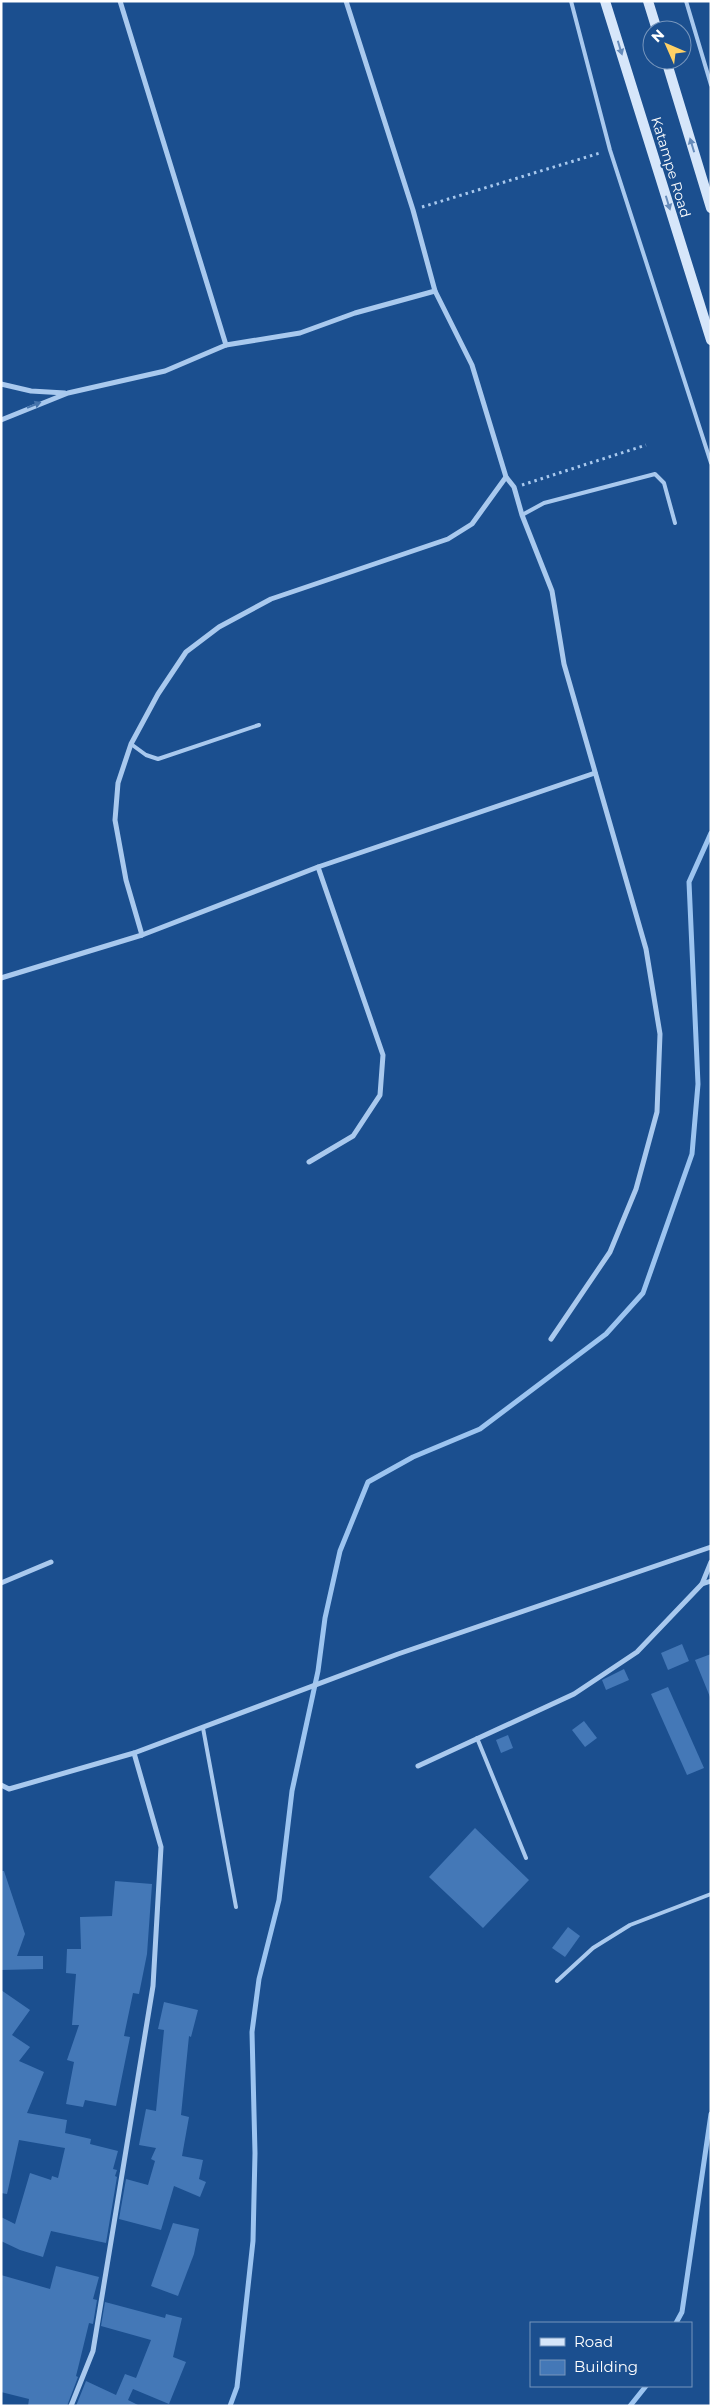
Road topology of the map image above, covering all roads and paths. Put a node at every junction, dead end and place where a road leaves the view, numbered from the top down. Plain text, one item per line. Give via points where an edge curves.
1 (120, 1) edge
2 (346, 1) edge
3 (571, 1) edge
4 (605, 1) edge
5 (648, 1) edge
6 (686, 1) edge
7 (654, 20) edge
8 (669, 70) edge
9 (711, 85) edge
10 (610, 150) junction
11 (711, 208) edge
12 (413, 210) junction
13 (435, 291) junction
14 (711, 340) edge
15 (226, 346) junction
16 (1, 384) edge
17 (68, 393) junction
18 (1, 420) edge
19 (646, 445) dead end
20 (711, 463) edge
21 (506, 477) junction
22 (514, 487) junction
23 (522, 515) junction
24 (675, 523) dead end
25 (259, 725) dead end
26 (131, 744) junction
27 (595, 773) junction
28 (318, 867) junction
29 (142, 935) junction
30 (1, 978) edge
31 (309, 1162) dead end
32 (551, 1339) dead end
33 (711, 1547) edge
34 (51, 1562) dead end
35 (711, 1562) edge
36 (711, 1581) edge
37 (1, 1583) edge
38 (702, 1584) junction
39 (203, 1728) junction
40 (477, 1738) junction
41 (134, 1753) junction
42 (418, 1766) dead end
43 (1, 1785) edge
44 (526, 1858) dead end
45 (711, 1894) edge
46 (236, 1907) dead end
47 (557, 1981) dead end
48 (71, 2406) edge

1 - 15 street
2 - 12 street
3 - 10 lane
4 -> 14 main road, Katampe Road
5 - 7 main road
6 - 9 lane
11 -> 8 main road, Katampe Road
10 - 12 path
10 - 20 lane
12 - 13 street
13 - 15 street via 355,313 300,333
13 - 21 street via 472,365
15 - 17 street via 165,371
16 - 17 street via 31,391
18 -> 17 street
19 - 22 path
21 - 22 street
21 - 26 street via 472,524 448,540 271,599 219,627 186,652
22 - 23 street
23 - 24 lane via 544,504 655,474 664,483
23 - 27 street via 552,591 564,664
25 - 26 lane via 158,759
26 - 29 street via 118,783 115,820 126,880
27 - 28 street
27 - 32 street via 646,949 660,1034 657,1112 636,1189 610,1252
28 - 29 street
28 - 31 street via 383,1055 380,1095 352,1136
29 - 30 street
33 - 39 street via 398,1654
34 - 37 street
35 - 38 street
36 - 38 street
38 - 40 street via 637,1652 574,1694
39 - 41 street
39 - 46 lane
40 - 42 street
40 - 44 lane
41 - 43 street via 9,1789
41 - 48 street via 161,1847 153,1986 93,2351
45 - 47 lane via 630,1925 594,1948

